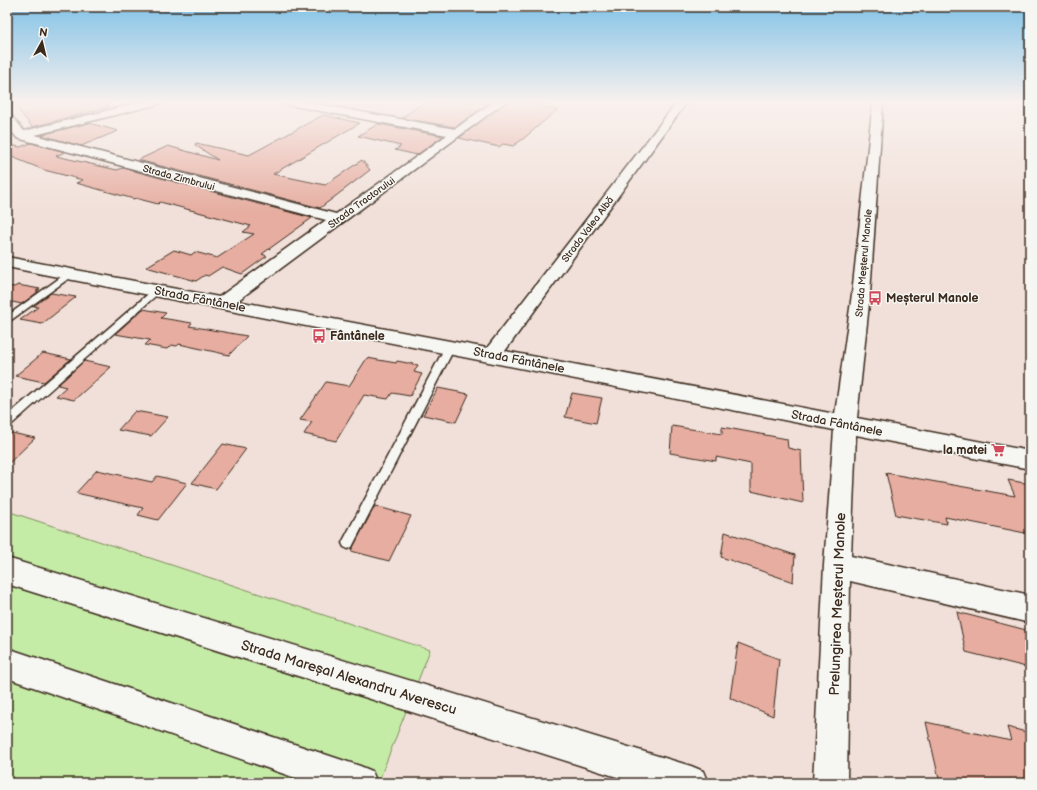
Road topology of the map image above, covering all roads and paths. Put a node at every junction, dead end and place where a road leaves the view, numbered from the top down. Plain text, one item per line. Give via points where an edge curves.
1 (36, 139) edge
2 (448, 139) edge
3 (654, 139) edge
4 (875, 139) edge
5 (338, 219) junction
6 (7, 262) edge
7 (70, 274) junction
8 (157, 290) junction
9 (222, 303) junction
10 (7, 320) edge
11 (450, 347) junction
12 (492, 355) junction
13 (7, 422) edge
14 (845, 424) junction
15 (1030, 460) edge
16 (348, 543) dead end
17 (837, 565) junction
18 (7, 571) edge
19 (1030, 609) edge
20 (7, 662) edge
21 (360, 783) edge
22 (691, 783) edge
23 (830, 783) edge

1 - 5 street, Strada Zimbrului
2 - 5 street, Strada Tractorului
3 - 12 street, Strada Valea Albă
4 - 14 street, Strada Meșterul Manole via 861,294
5 - 9 street, Strada Tractorului
6 - 7 street, Strada Fântânele
7 - 8 street, Strada Fântânele
7 - 10 lane
8 - 9 street, Strada Fântânele
8 - 13 lane
9 - 11 street, Strada Fântânele
11 - 12 street, Strada Fântânele
11 - 16 lane
12 - 14 street, Strada Fântânele
14 - 15 street, Strada Fântânele
14 - 17 street, Prelungirea Meșterul Manole
17 - 19 street
17 - 23 street, Prelungirea Meșterul Manole
18 - 22 street, Strada Mareșal Alexandru Averescu
20 - 21 street

